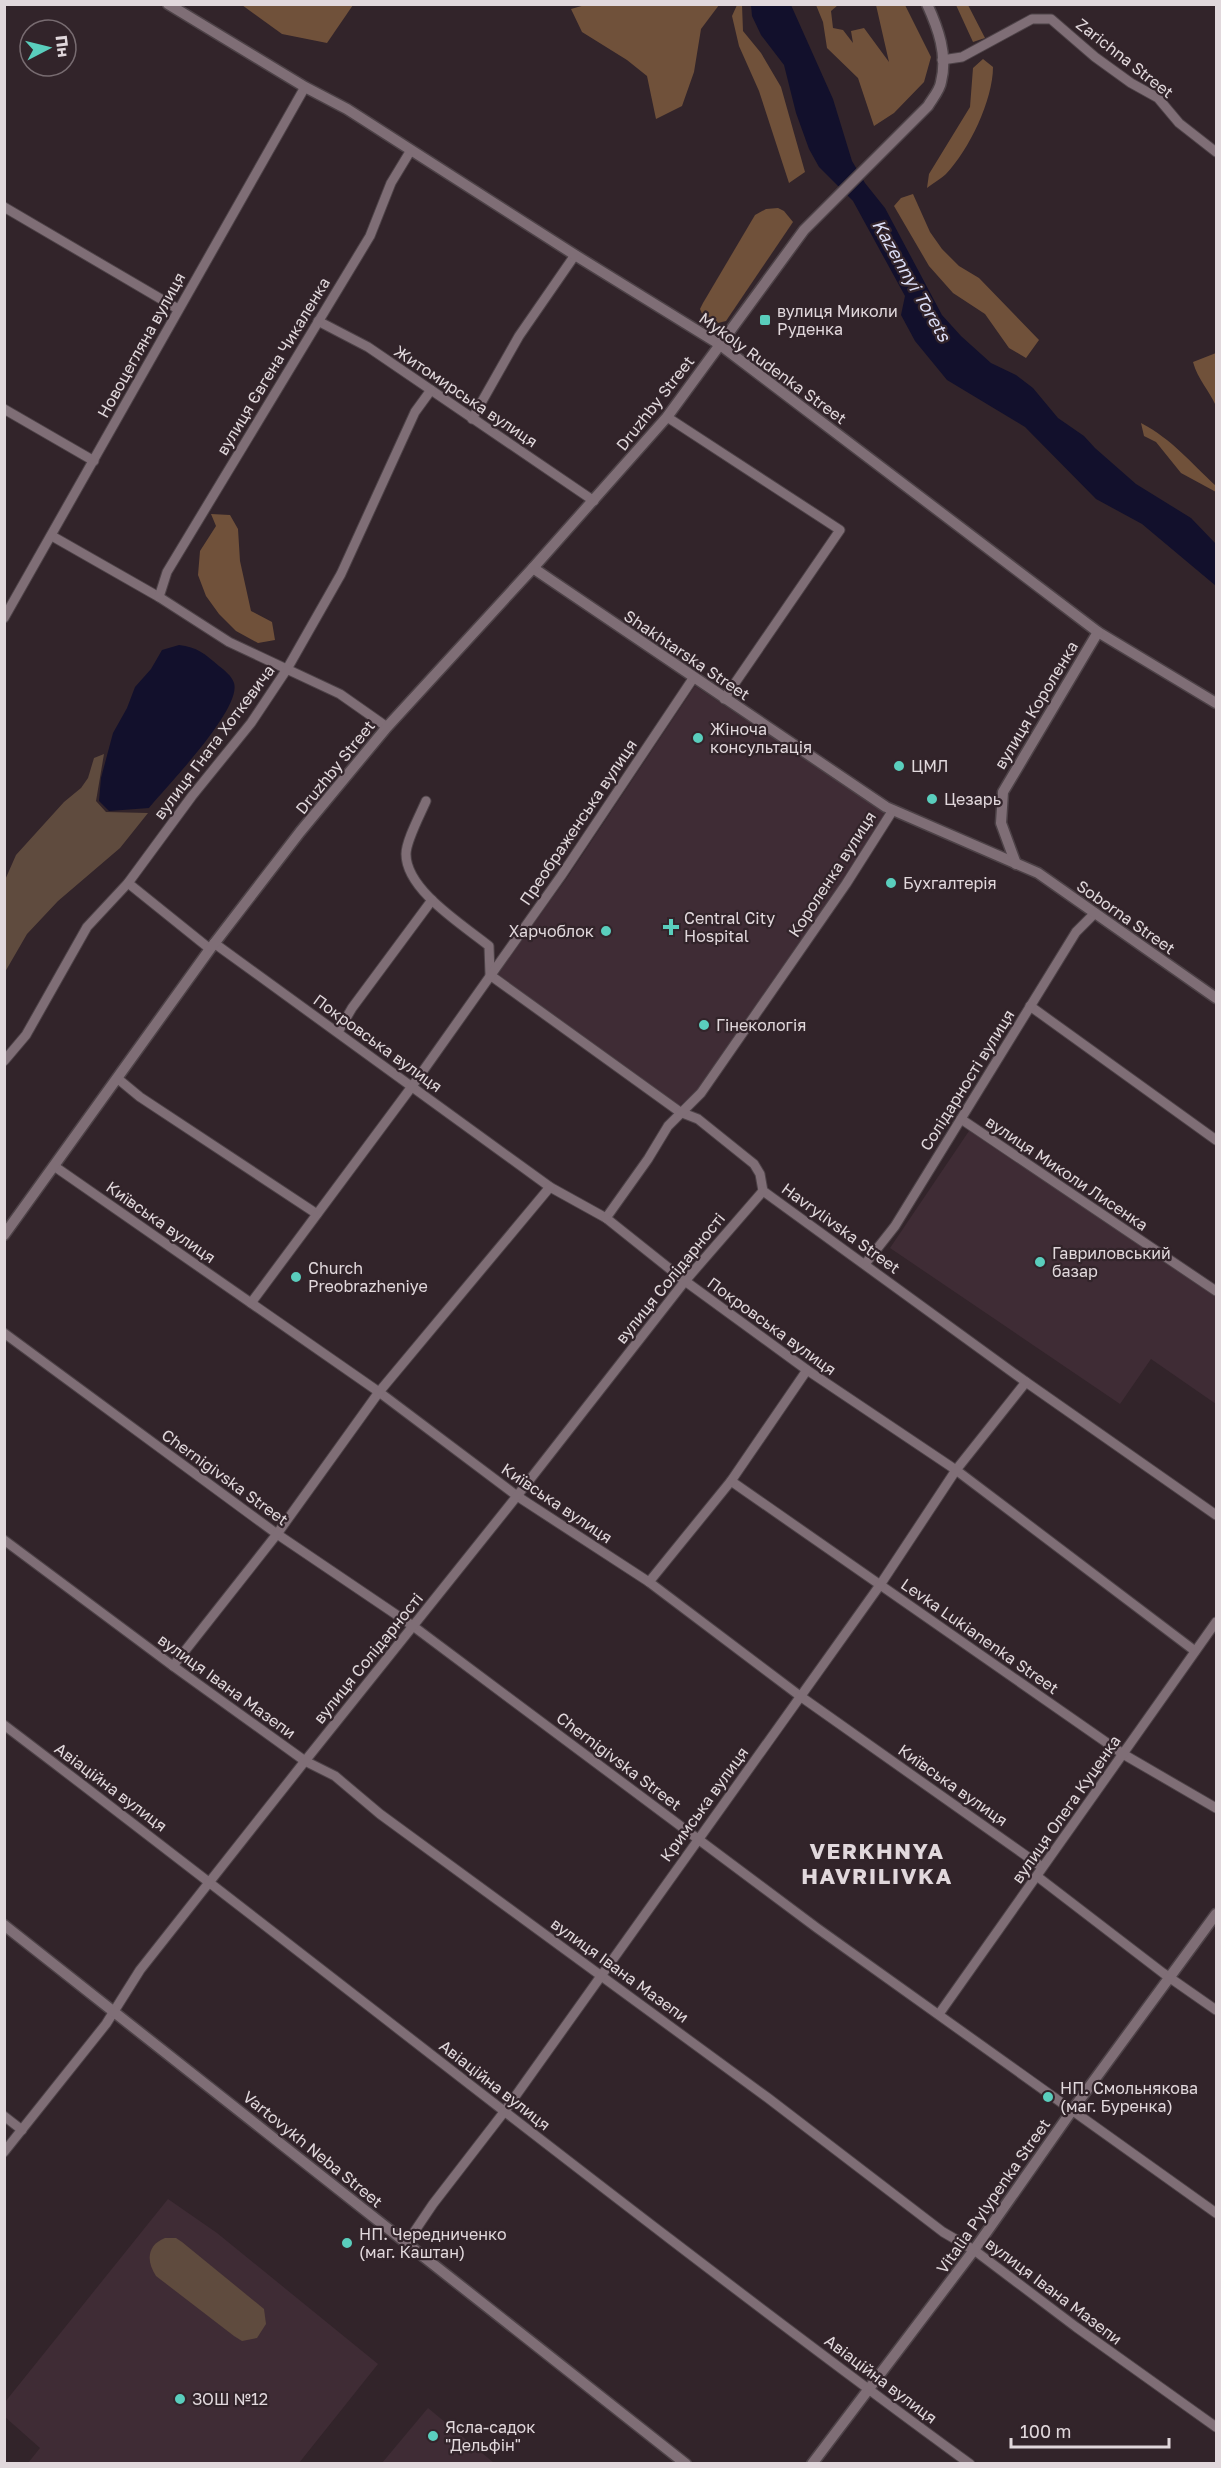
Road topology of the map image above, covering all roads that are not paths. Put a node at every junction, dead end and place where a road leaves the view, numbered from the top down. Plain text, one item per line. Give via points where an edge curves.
1 (168, 4) edge
2 (927, 4) edge
3 (942, 60) junction
4 (301, 84) junction
5 (411, 150) junction
6 (1216, 152) edge
7 (4, 207) edge
8 (575, 255) junction
9 (178, 309) junction
10 (318, 321) junction
11 (719, 344) junction
12 (431, 390) junction
13 (4, 409) edge
14 (667, 417) junction
15 (472, 419) junction
16 (94, 461) junction
17 (594, 501) junction
18 (52, 536) junction
19 (533, 568) junction
20 (159, 597) junction
21 (4, 618) edge
22 (1098, 632) junction
23 (287, 669) junction
24 (694, 677) junction
25 (724, 699) junction
26 (1216, 703) edge
27 (387, 727) junction
28 (426, 801) dead end
29 (893, 810) junction
30 (1016, 864) junction
31 (128, 883) junction
32 (432, 900) junction
33 (1095, 913) junction
34 (212, 946) junction
35 (490, 975) junction
36 (1216, 998) edge
37 (1030, 1006) junction
38 (338, 1032) junction
39 (4, 1061) edge
40 (117, 1078) junction
41 (413, 1085) junction
42 (680, 1112) junction
43 (961, 1119) junction
44 (1216, 1140) edge
45 (54, 1166) junction
46 (550, 1187) junction
47 (763, 1191) junction
48 (317, 1214) junction
49 (606, 1218) junction
50 (4, 1235) edge
51 (865, 1264) junction
52 (685, 1281) junction
53 (1216, 1291) edge
54 (251, 1303) junction
55 (4, 1334) edge
56 (807, 1371) junction
57 (1026, 1382) junction
58 (379, 1392) junction
59 (956, 1470) junction
60 (731, 1481) junction
61 (517, 1496) junction
62 (1216, 1515) edge
63 (278, 1533) junction
64 (4, 1540) edge
65 (649, 1582) junction
66 (880, 1585) junction
67 (1216, 1622) edge
68 (413, 1626) junction
69 (1195, 1651) junction
70 (173, 1666) junction
71 (800, 1696) junction
72 (4, 1725) edge
73 (1123, 1754) junction
74 (305, 1761) junction
75 (1216, 1808) edge
76 (698, 1838) junction
77 (1042, 1867) junction
78 (1038, 1877) junction
79 (210, 1882) junction
80 (1216, 1914) edge
81 (4, 1925) edge
82 (601, 1974) junction
83 (1169, 1978) junction
84 (1216, 2010) edge
85 (115, 2011) junction
86 (939, 2014) junction
87 (1073, 2109) junction
88 (504, 2112) junction
89 (4, 2116) edge
90 (22, 2130) junction
91 (4, 2152) edge
92 (1216, 2213) edge
93 (406, 2244) junction
94 (974, 2250) junction
95 (868, 2389) junction
96 (1216, 2427) edge
97 (686, 2463) edge
98 (812, 2463) edge
99 (970, 2463) edge

1 - 4 street, Mykoly Rudenka Street
2 - 3 street, Druzhby Street via 940,33
3 - 6 street, Zarichna Street via 962,57 1032,18 1051,19 1095,57 1158,98 1179,123
3 - 11 street, Druzhby Street via 941,83 927,106 804,230
4 - 5 street, Mykoly Rudenka Street
4 - 9 street, Новоцегляна вулиця
5 - 8 street, Mykoly Rudenka Street
5 - 10 street, вулиця Євгена Чикаленка via 391,183 369,236
7 - 9 street
8 - 11 street, Mykoly Rudenka Street
8 - 15 street via 519,336
9 - 16 street, Новоцегляна вулиця
10 - 12 street, Житомирська вулиця via 368,347
10 - 20 street, вулиця Євгена Чикаленка via 166,572
11 - 14 street, Druzhby Street
11 - 22 street, Mykoly Rudenka Street
12 - 15 street, Житомирська вулиця
12 - 23 street, вулиця Гната Хоткевича via 415,412 341,574
13 - 16 street
14 - 17 street, Druzhby Street
14 - 25 street via 840,530
15 - 17 street, Житомирська вулиця
16 - 18 street, Новоцегляна вулиця
17 - 19 street, Druzhby Street
18 - 20 street
18 - 21 street, Новоцегляна вулиця
19 - 24 street, Shakhtarska Street
19 - 27 street, Druzhby Street
20 - 23 street via 229,642
22 - 26 street, Mykoly Rudenka Street
22 - 30 street, вулиця Короленка via 1003,792 1001,823
23 - 27 street via 340,694
23 - 31 street, вулиця Гната Хоткевича via 251,723
24 - 25 street, Shakhtarska Street
24 - 35 street, Преображенська вулиця
25 - 29 street, Shakhtarska Street
27 - 34 street, Druzhby Street
28 - 32 street via 406,852 408,869
29 - 30 street, Shakhtarska Street
29 - 42 street, Короленка вулиця via 707,1084
30 - 33 street, Soborna Street via 1038,873
31 - 34 street, Покровська вулиця
31 - 39 street, вулиця Гната Хоткевича via 87,927 26,1035
32 - 35 street via 489,946
32 - 38 street
33 - 36 street, Soborna Street
33 - 37 street, Солідарності вулиця via 1076,932
34 - 38 street, Покровська вулиця
34 - 40 street, Druzhby Street
35 - 41 street, Преображенська вулиця
35 - 42 street, Havrylivska Street
37 - 43 street, Солідарності вулиця
37 - 44 street
38 - 41 street, Покровська вулиця
40 - 45 street, Druzhby Street
40 - 48 street
41 - 46 street, Покровська вулиця
41 - 48 street, Преображенська вулиця
42 - 47 street, Havrylivska Street via 698,1119 754,1164
42 - 49 street, Короленка вулиця
43 - 51 street, Солідарності вулиця via 895,1226
43 - 53 street, вулиця Миколи Лисенка
45 - 50 street, Druzhby Street
45 - 54 street, Київська вулиця
46 - 49 street, Покровська вулиця
46 - 58 street
47 - 51 street, Havrylivska Street
47 - 52 street, вулиця Солідарності
48 - 54 street, Преображенська вулиця
49 - 52 street, Покровська вулиця
51 - 57 street, Havrylivska Street
52 - 56 street, Покровська вулиця
52 - 61 street, вулиця Солідарності
54 - 58 street, Київська вулиця
55 - 63 street, Chernigivska Street
56 - 59 street, Покровська вулиця
56 - 60 street
57 - 59 street, Кримська вулиця
57 - 62 street, Havrylivska Street
58 - 61 street, Київська вулиця
58 - 63 street
59 - 66 street, Кримська вулиця
59 - 69 street, Покровська вулиця
60 - 65 street
60 - 66 street, Levka Lukianenka Street
61 - 65 street, Київська вулиця
61 - 68 street, вулиця Солідарності
63 - 68 street, Chernigivska Street
63 - 70 street
64 - 70 street, вулиця Івана Мазепи
65 - 71 street, Київська вулиця
66 - 71 street, Кримська вулиця
66 - 73 street, Levka Lukianenka Street
67 - 69 street, вулиця Олега Куценка
68 - 74 street, вулиця Солідарності
68 - 76 street, Chernigivska Street
69 - 73 street, вулиця Олега Куценка
70 - 74 street, вулиця Івана Мазепи
71 - 76 street, Кримська вулиця
71 - 77 street, Київська вулиця
72 - 79 street, Авіаційна вулиця
73 - 75 street, Levka Lukianenka Street
73 - 77 street, вулиця Олега Куценка
74 - 79 street, вулиця Солідарності
74 - 82 street, вулиця Івана Мазепи via 335,1776 380,1814
76 - 82 street, Кримська вулиця
76 - 86 street, Chernigivska Street
77 - 78 street, вулиця Олега Куценка
78 - 83 street
78 - 86 street, вулиця Олега Куценка
79 - 85 street, вулиця Солідарності via 141,1970
79 - 88 street, Авіаційна вулиця
80 - 83 street, Vitalia Pylypenka Street
81 - 85 street, Vartovykh Neba Street
82 - 88 street, Кримська вулиця
82 - 94 street, вулиця Івана Мазепи via 943,2232
83 - 84 street
83 - 87 street, Vitalia Pylypenka Street
85 - 90 street, вулиця Солідарності
85 - 93 street, Vartovykh Neba Street
86 - 87 street, Chernigivska Street
87 - 92 street, Chernigivska Street
87 - 94 street, Vitalia Pylypenka Street
88 - 93 street, Кримська вулиця
88 - 95 street, Авіаційна вулиця
89 - 90 street
90 - 91 street, вулиця Солідарності
93 - 97 street, Vartovykh Neba Street
94 - 95 street, Vitalia Pylypenka Street
94 - 96 street, вулиця Івана Мазепи
95 - 98 street, Vitalia Pylypenka Street
95 - 99 street, Авіаційна вулиця

